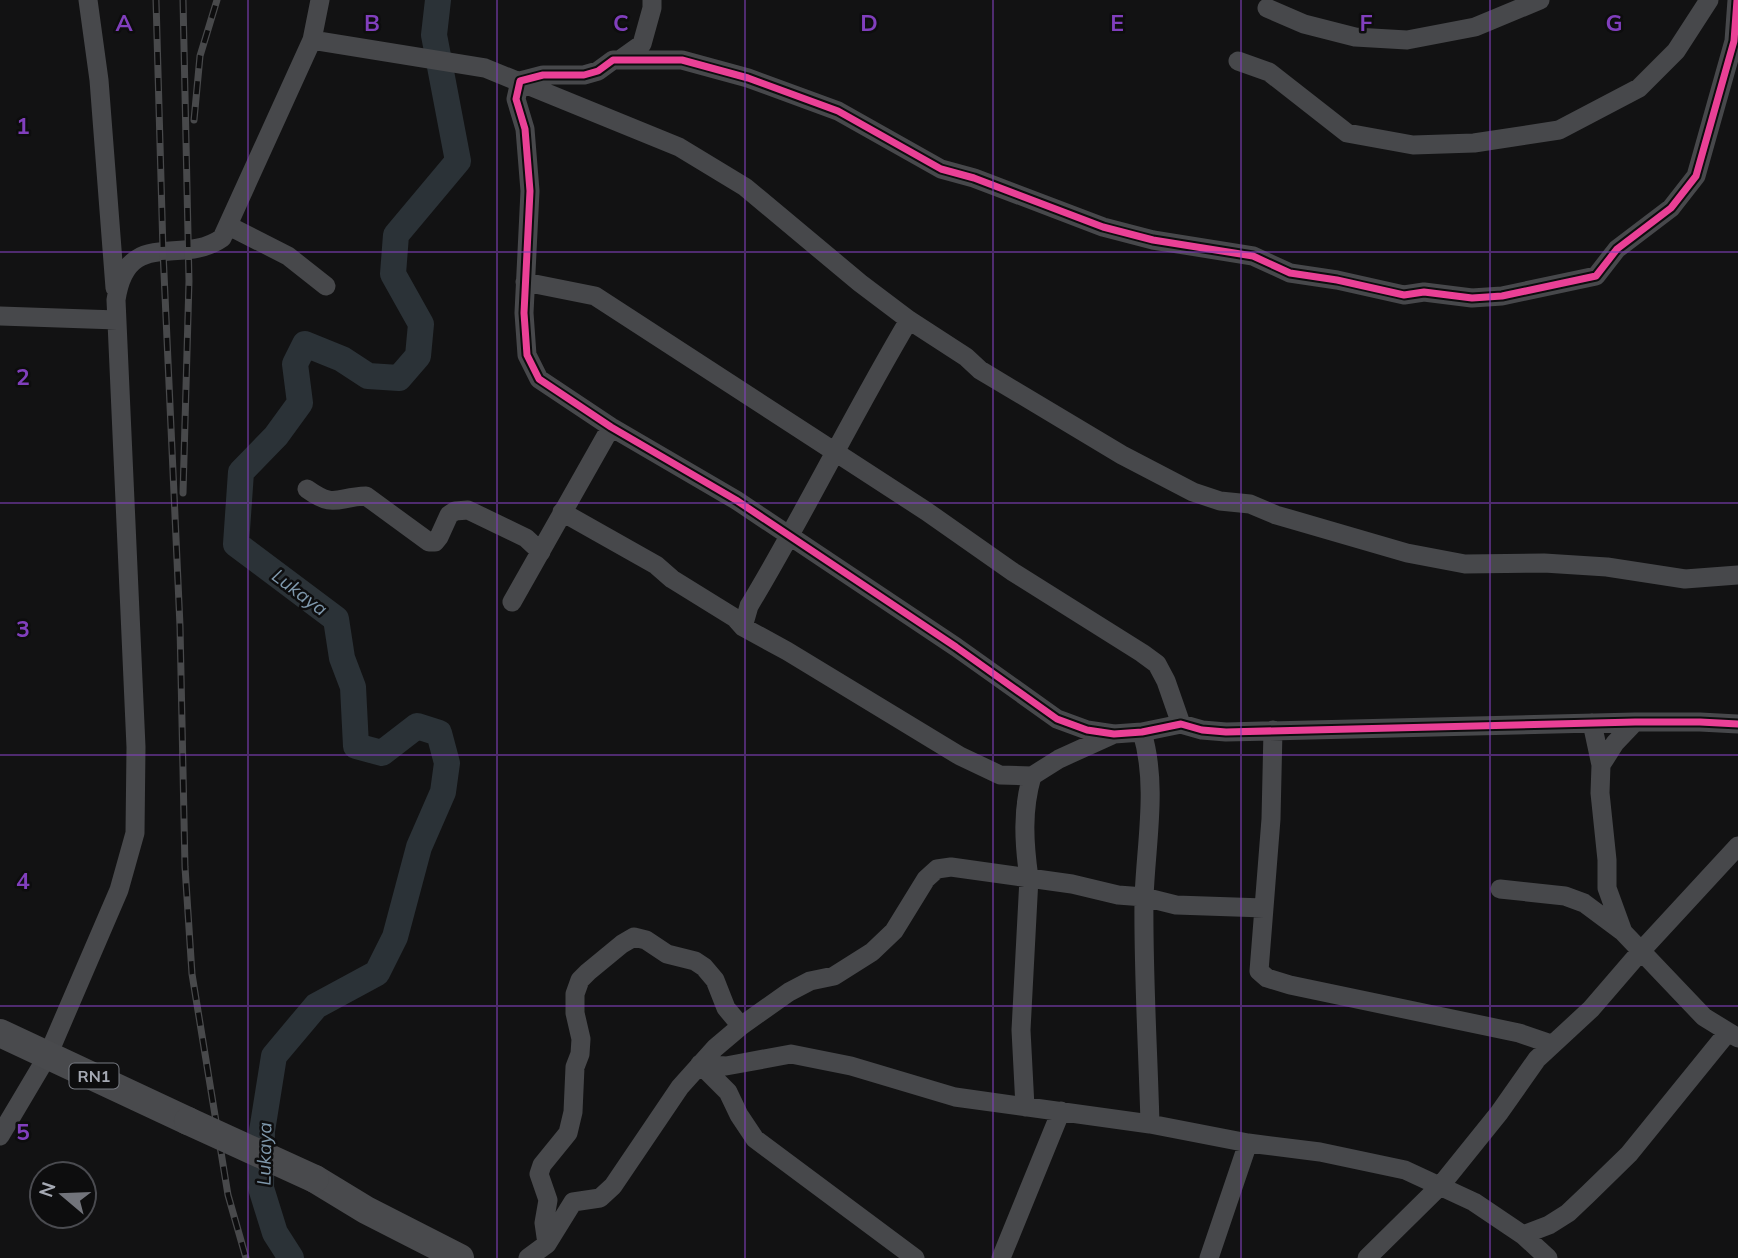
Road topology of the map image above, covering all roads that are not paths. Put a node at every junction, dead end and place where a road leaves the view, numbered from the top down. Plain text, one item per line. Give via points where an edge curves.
1 (88, 0) edge
2 (320, 0) edge
3 (652, 0) edge
4 (1540, 0) edge
5 (1709, 0) edge
6 (1737, 0) edge
7 (1267, 8) dead end
8 (312, 40) junction
9 (621, 59) junction
10 (1238, 61) dead end
11 (520, 81) junction
12 (229, 226) junction
13 (524, 282) junction
14 (326, 286) dead end
15 (116, 300) junction
16 (0, 316) edge
17 (117, 320) junction
18 (909, 320) junction
19 (611, 427) junction
20 (835, 454) junction
21 (307, 489) dead end
22 (562, 512) junction
23 (789, 536) junction
24 (541, 552) junction
25 (1738, 575) edge
26 (512, 602) dead end
27 (743, 627) junction
28 (1635, 722) junction
29 (1592, 723) junction
30 (1181, 724) junction
31 (1738, 724) edge
32 (1273, 730) junction
33 (1142, 732) junction
34 (1114, 733) junction
35 (1601, 765) junction
36 (1032, 776) junction
37 (1738, 846) edge
38 (1029, 878) junction
39 (1500, 888) dead end
40 (1144, 897) junction
41 (1264, 908) junction
42 (1623, 932) junction
43 (1641, 951) junction
44 (741, 1026) junction
45 (0, 1033) edge
46 (1733, 1035) edge
47 (1551, 1044) junction
48 (48, 1055) junction
49 (700, 1064) junction
50 (1025, 1107) junction
51 (1061, 1111) junction
52 (1150, 1124) junction
53 (0, 1136) edge
54 (1248, 1143) junction
55 (1441, 1185) junction
56 (1523, 1235) junction
57 (547, 1244) junction
58 (460, 1258) edge
59 (528, 1258) edge
60 (915, 1258) edge
61 (1001, 1258) edge
62 (1209, 1258) edge
63 (1367, 1258) edge
64 (1548, 1258) edge

1 - 15 street via 99,80
2 - 8 street
3 - 9 street via 642,44
4 - 7 street via 1475,27 1407,40 1355,37 1304,24
5 - 10 street via 1676,51 1639,89 1559,130 1474,143 1413,145 1347,133 1269,72
6 - 9 street via 1734,41 1696,176 1671,208 1617,249 1596,276 1472,298 1424,292 1404,295 1290,273 1252,256 1103,227 941,169 838,111 795,94 682,60
8 - 11 street via 454,61
8 - 12 street
9 - 11 street via 598,72
11 - 13 street via 516,99 525,129 530,191
11 - 18 street via 679,148 744,187
12 - 14 street via 288,256
12 - 15 street via 213,245 163,251 135,260 119,280
13 - 19 street via 527,355 539,379
13 - 20 street via 595,296
15 - 17 street
16 - 17 street
17 - 48 street via 136,747 135,834 118,890
18 - 20 street
18 - 25 street via 980,370 1122,455 1220,501 1250,504 1407,553 1465,564 1544,563 1685,579
19 - 22 street
19 - 23 street via 701,478
20 - 23 street
20 - 30 street via 1157,664
21 - 24 street via 322,500 340,502 366,496 429,542 439,537 449,515 468,510 526,538
22 - 24 street
22 - 27 street via 656,565
23 - 27 street via 749,606
23 - 34 street via 1057,719 1087,730
24 - 26 street
27 - 36 street via 961,756 1000,775
28 - 29 street
28 - 31 street
28 - 35 street
29 - 32 street
29 - 35 street
30 - 32 street via 1226,732
30 - 33 street
32 - 41 street
33 - 34 street
33 - 40 street via 1151,782
34 - 36 street
35 - 42 street via 1607,888
36 - 38 street via 1025,799
37 - 43 street
38 - 40 street
38 - 44 street via 936,869 894,931 872,952 834,976 789,992
38 - 50 street via 1021,1030
39 - 42 street via 1565,896 1584,903
40 - 41 street via 1176,905
40 - 52 street
41 - 47 street via 1259,971 1266,978
42 - 43 street
43 - 46 street via 1704,1017
43 - 47 street via 1591,1009
44 - 49 street
44 - 57 street via 705,967 667,954 646,940 634,937 622,944 580,981 575,994 581,1039 573,1112 568,1133 539,1174 548,1200
45 - 48 highway, RN1
46 - 56 street via 1588,1194 1549,1225
47 - 55 street
48 - 53 street
48 - 58 highway, RN1, bridge via 315,1179
49 - 50 street via 726,1066 790,1054 851,1066 955,1097
49 - 57 street via 613,1186 600,1198 573,1202
49 - 60 street via 728,1092 755,1139
50 - 51 street
51 - 52 street
51 - 61 street
52 - 54 street
54 - 55 street via 1394,1167
54 - 62 street
55 - 56 street
55 - 63 street
56 - 64 street
57 - 59 street

